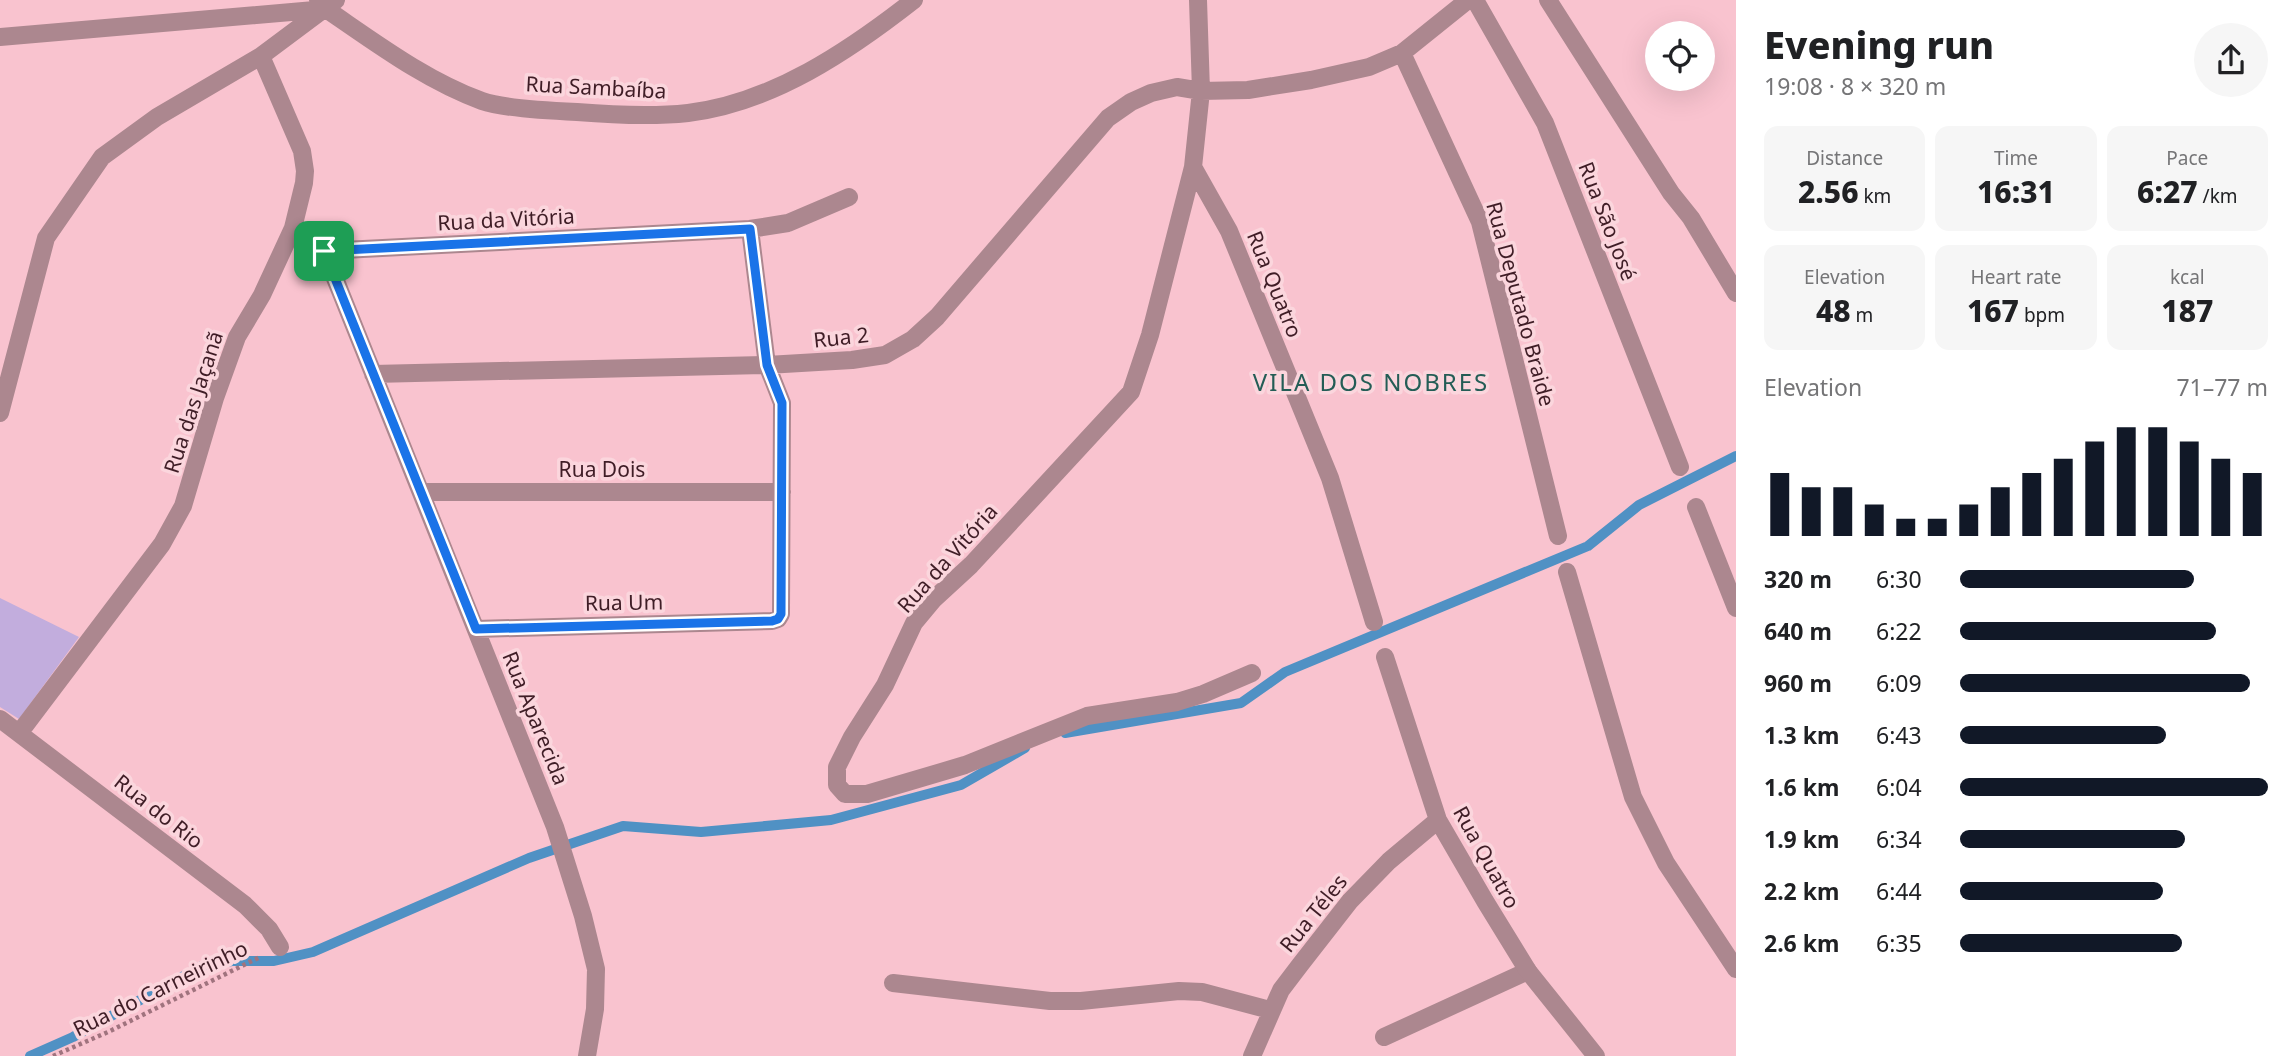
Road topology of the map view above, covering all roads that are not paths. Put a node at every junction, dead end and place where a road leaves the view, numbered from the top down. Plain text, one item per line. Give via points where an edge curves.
1 (914, 0) edge
2 (1198, 0) edge
3 (1468, 0) edge
4 (1475, 0) edge
5 (1548, 0) edge
6 (327, 3) edge
7 (0, 37) edge
8 (1402, 53) junction
9 (261, 55) junction
10 (1201, 92) junction
11 (1193, 167) junction
12 (849, 197) dead end
13 (293, 228) junction
14 (750, 229) junction
15 (324, 251) junction
16 (1736, 293) edge
17 (767, 365) junction
18 (373, 374) junction
19 (0, 413) edge
20 (1680, 467) dead end
21 (421, 492) junction
22 (782, 492) junction
23 (1696, 506) dead end
24 (1558, 536) dead end
25 (1567, 572) dead end
26 (1736, 608) edge
27 (1374, 622) dead end
28 (476, 629) junction
29 (1385, 657) dead end
30 (1252, 673) dead end
31 (0, 719) edge
32 (20, 732) junction
33 (1438, 820) junction
34 (280, 947) road end
35 (1736, 969) edge
36 (1528, 971) junction
37 (893, 983) dead end
38 (1270, 1010) junction
39 (1384, 1037) dead end
40 (587, 1056) edge
41 (1252, 1056) edge
42 (1596, 1056) edge

1 - 6 street, Rua Sambaíba via 841,52 754,96 689,113 632,116 485,102 413,68
2 - 10 street, Rua da Vitória
3 - 8 street, Rua 2
4 - 20 street, Rua São José via 1545,123
5 - 16 street
6 - 7 street
6 - 9 street
8 - 10 street, Rua 2 via 1369,67 1311,80
8 - 24 street, Rua Deputado Braide via 1480,222
9 - 13 street, Rua das Jaçanã via 302,151 305,171
9 - 19 street via 157,117 102,157 46,239
10 - 11 street, Rua da Vitória
10 - 17 street, Rua 2 via 1177,87 1151,93 1108,118 913,340 885,355
11 - 27 street, Rua Quatro via 1229,231 1330,478
11 - 30 street, Rua da Vitória via 1131,392 914,623 885,685 837,767 836,785 845,794 867,794 965,765 1087,716 1177,702
12 - 14 street, Rua da Vitória via 788,223
13 - 15 street
13 - 32 street, Rua das Jaçanã via 237,337 173,525
14 - 15 street, Rua da Vitória
14 - 17 street
15 - 18 street, Rua Aparecida
17 - 18 street, Rua 2
17 - 22 street via 782,403
18 - 21 street, Rua Aparecida
21 - 22 street, Rua Dois
21 - 28 street, Rua Aparecida
22 - 28 street, Rua Um via 778,619
23 - 26 street
25 - 35 street via 1633,797 1666,863
28 - 40 street, Rua Aparecida via 555,827 583,916 596,969
29 - 33 street, Rua Quatro
31 - 32 street, Rua do Rio
32 - 34 street, Rua do Rio via 245,905
33 - 36 street, Rua Quatro
33 - 38 street, Rua Téles via 1350,901 1280,990
36 - 39 street
36 - 42 street, Rua Quatro
37 - 38 street via 1050,1001 1202,992
38 - 41 street, Rua Téles

